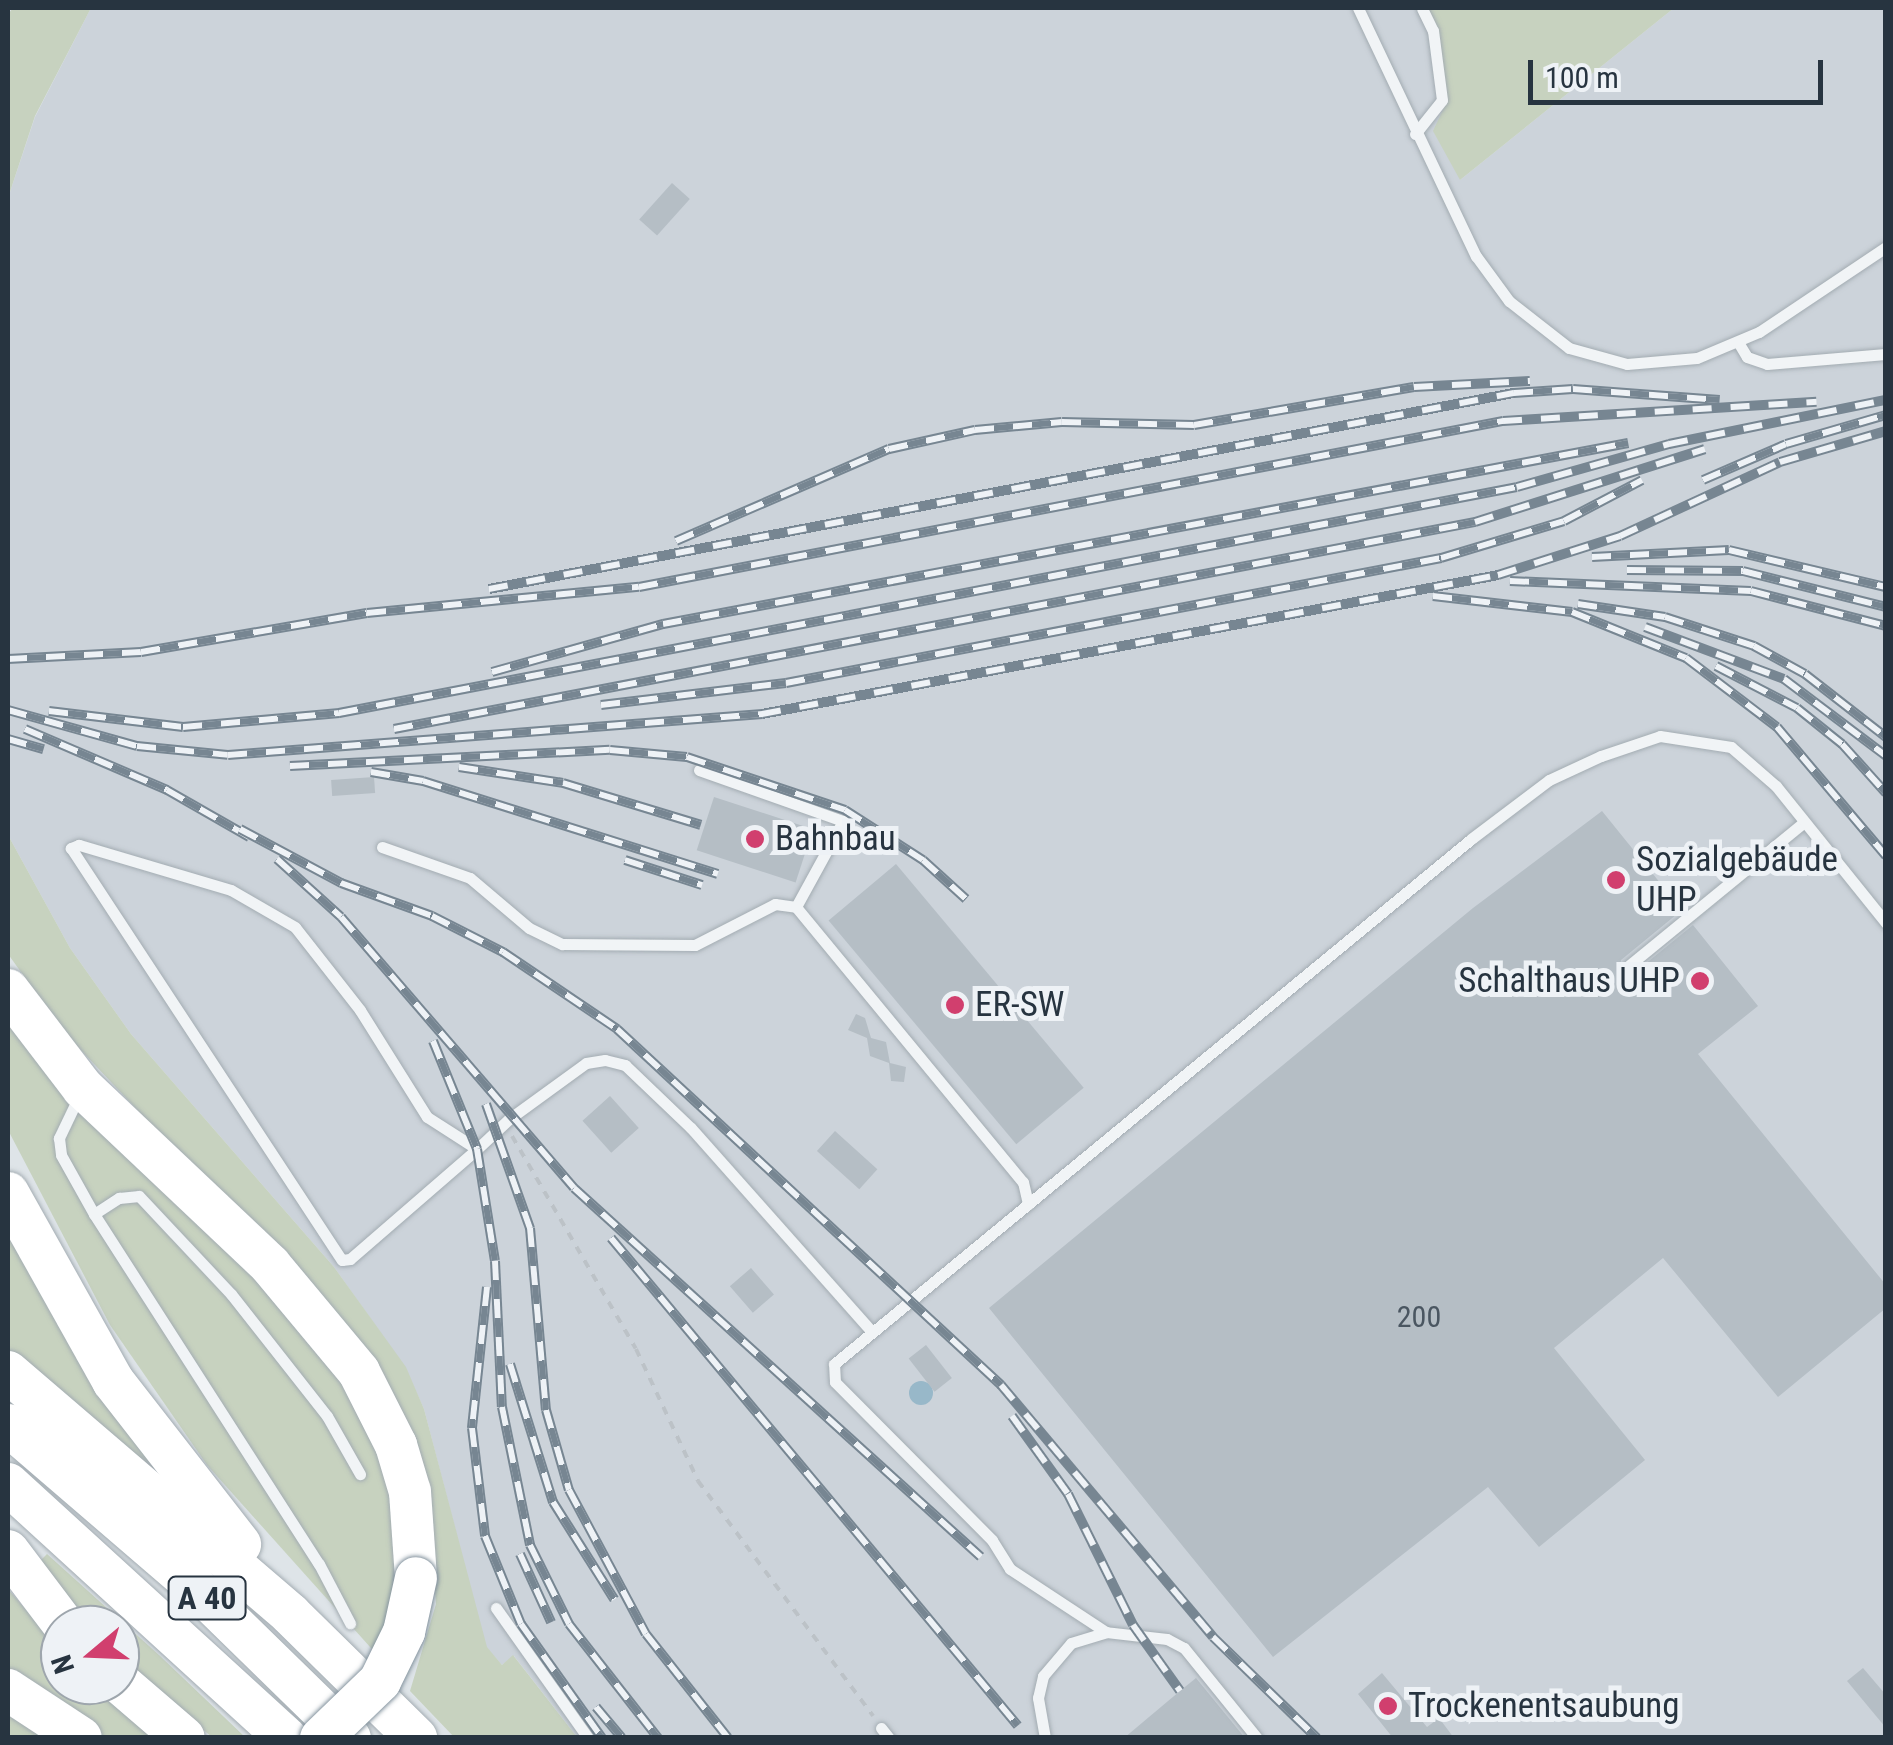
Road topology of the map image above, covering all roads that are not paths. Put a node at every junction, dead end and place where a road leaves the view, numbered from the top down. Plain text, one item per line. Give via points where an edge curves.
1 (1358, 8) edge
2 (1422, 8) edge
3 (1415, 134) junction
4 (1886, 248) edge
5 (1738, 342) junction
6 (1886, 354) edge
7 (698, 770) dead end
8 (1804, 822) junction
9 (382, 846) dead end
10 (796, 906) junction
11 (1886, 923) edge
12 (1627, 966) dead end
13 (8, 990) edge
14 (83, 1088) junction
15 (477, 1149) junction
16 (8, 1193) edge
17 (1028, 1204) junction
18 (94, 1214) junction
19 (871, 1331) junction
20 (8, 1372) edge
21 (8, 1425) edge
22 (360, 1474) dead end
23 (8, 1484) edge
24 (8, 1551) edge
25 (49, 1605) edge
26 (496, 1608) dead end
27 (290, 1614) junction
28 (350, 1622) dead end
29 (1106, 1632) junction
30 (18, 1699) edge
31 (140, 1700) edge
32 (81, 1738) edge
33 (184, 1738) edge
34 (286, 1738) edge
35 (322, 1738) edge
36 (350, 1738) edge
37 (416, 1738) edge
38 (588, 1738) edge
39 (1045, 1738) edge
40 (1257, 1738) edge

1 - 3 lane
2 - 3 lane via 1433,31 1442,100
3 - 5 lane via 1476,256 1542,333 1597,360 1627,364 1684,360
4 - 5 lane
5 - 6 lane via 1747,357 1766,364
7 - 10 lane via 843,820
8 - 11 lane
8 - 12 lane
8 - 17 lane via 1731,747 1695,736 1630,743 1574,768 1471,839
9 - 10 lane via 470,878 528,928 562,944 695,945 775,904
10 - 17 lane via 1022,1182
13 - 14 highway
14 - 18 lane via 59,1138 60,1155
14 - 35 highway, bridge via 270,1265 360,1372 396,1444 410,1492 416,1578 404,1632 380,1681
15 - 15 lane via 427,1117 360,1010 295,927 231,890 71,848 342,1260
15 - 19 lane via 586,1063 625,1065 691,1128
16 - 27 highway via 114,1381
17 - 19 lane
18 - 22 lane via 118,1198 139,1196 328,1416
18 - 28 lane
19 - 29 lane via 834,1364 835,1382 992,1540 1010,1568
20 - 27 highway
21 - 36 highway, A 40 via 186,1578
23 - 34 highway, A 40
24 - 25 highway
26 - 38 lane
27 - 37 highway
29 - 39 lane via 1071,1643 1043,1676 1038,1698
29 - 40 lane via 1168,1638 1184,1648
30 - 32 highway
31 - 33 highway

